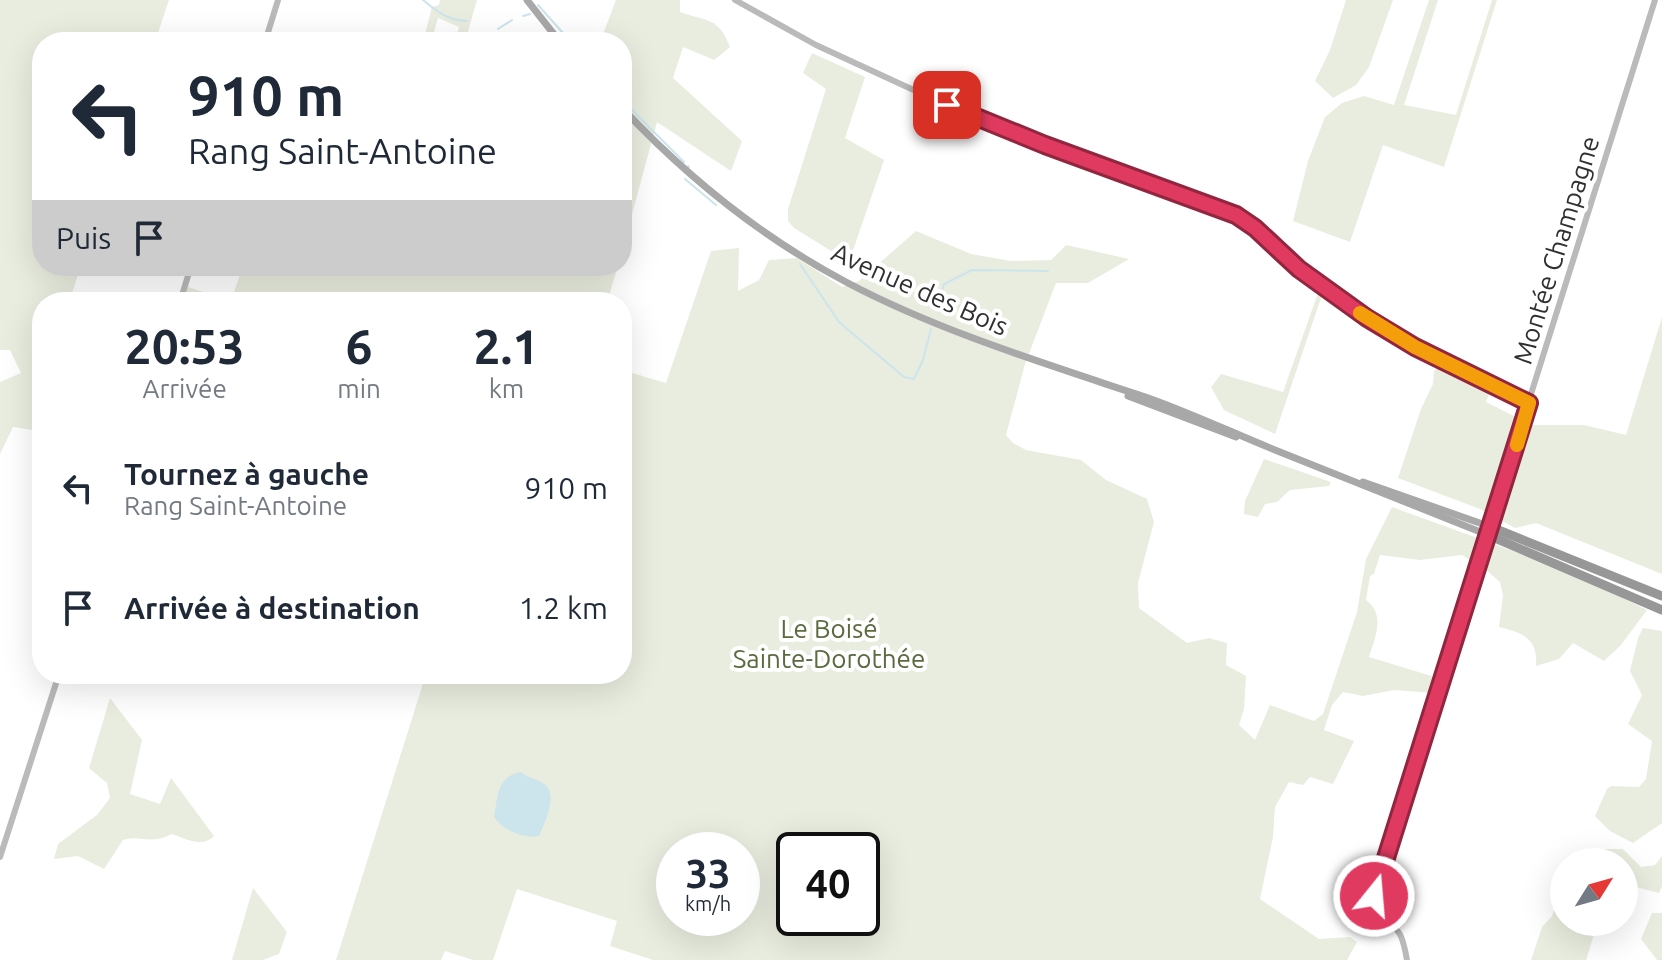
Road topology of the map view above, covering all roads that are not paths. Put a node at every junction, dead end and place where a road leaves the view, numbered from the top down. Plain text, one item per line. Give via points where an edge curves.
1 (278, 0) edge
2 (527, 0) edge
3 (735, 0) edge
4 (1655, 0) edge
5 (268, 32) edge
6 (552, 32) edge
7 (632, 118) edge
8 (1529, 403) junction
9 (1490, 531) junction
10 (1662, 595) edge
11 (1662, 610) edge
12 (56, 684) edge
13 (0, 857) edge
14 (1407, 960) edge

1 - 5 street
2 - 6 main road
3 - 8 street via 816,45 970,116 1236,215 1367,318
4 - 8 street, Montée Champagne
7 - 9 main road, Avenue des Bois via 709,192 823,270 917,315 1180,418
8 - 9 street, Montée Champagne
9 - 10 highway
9 - 11 highway
9 - 14 street, Montée Champagne via 1374,896 1375,910 1400,930
12 - 13 street

